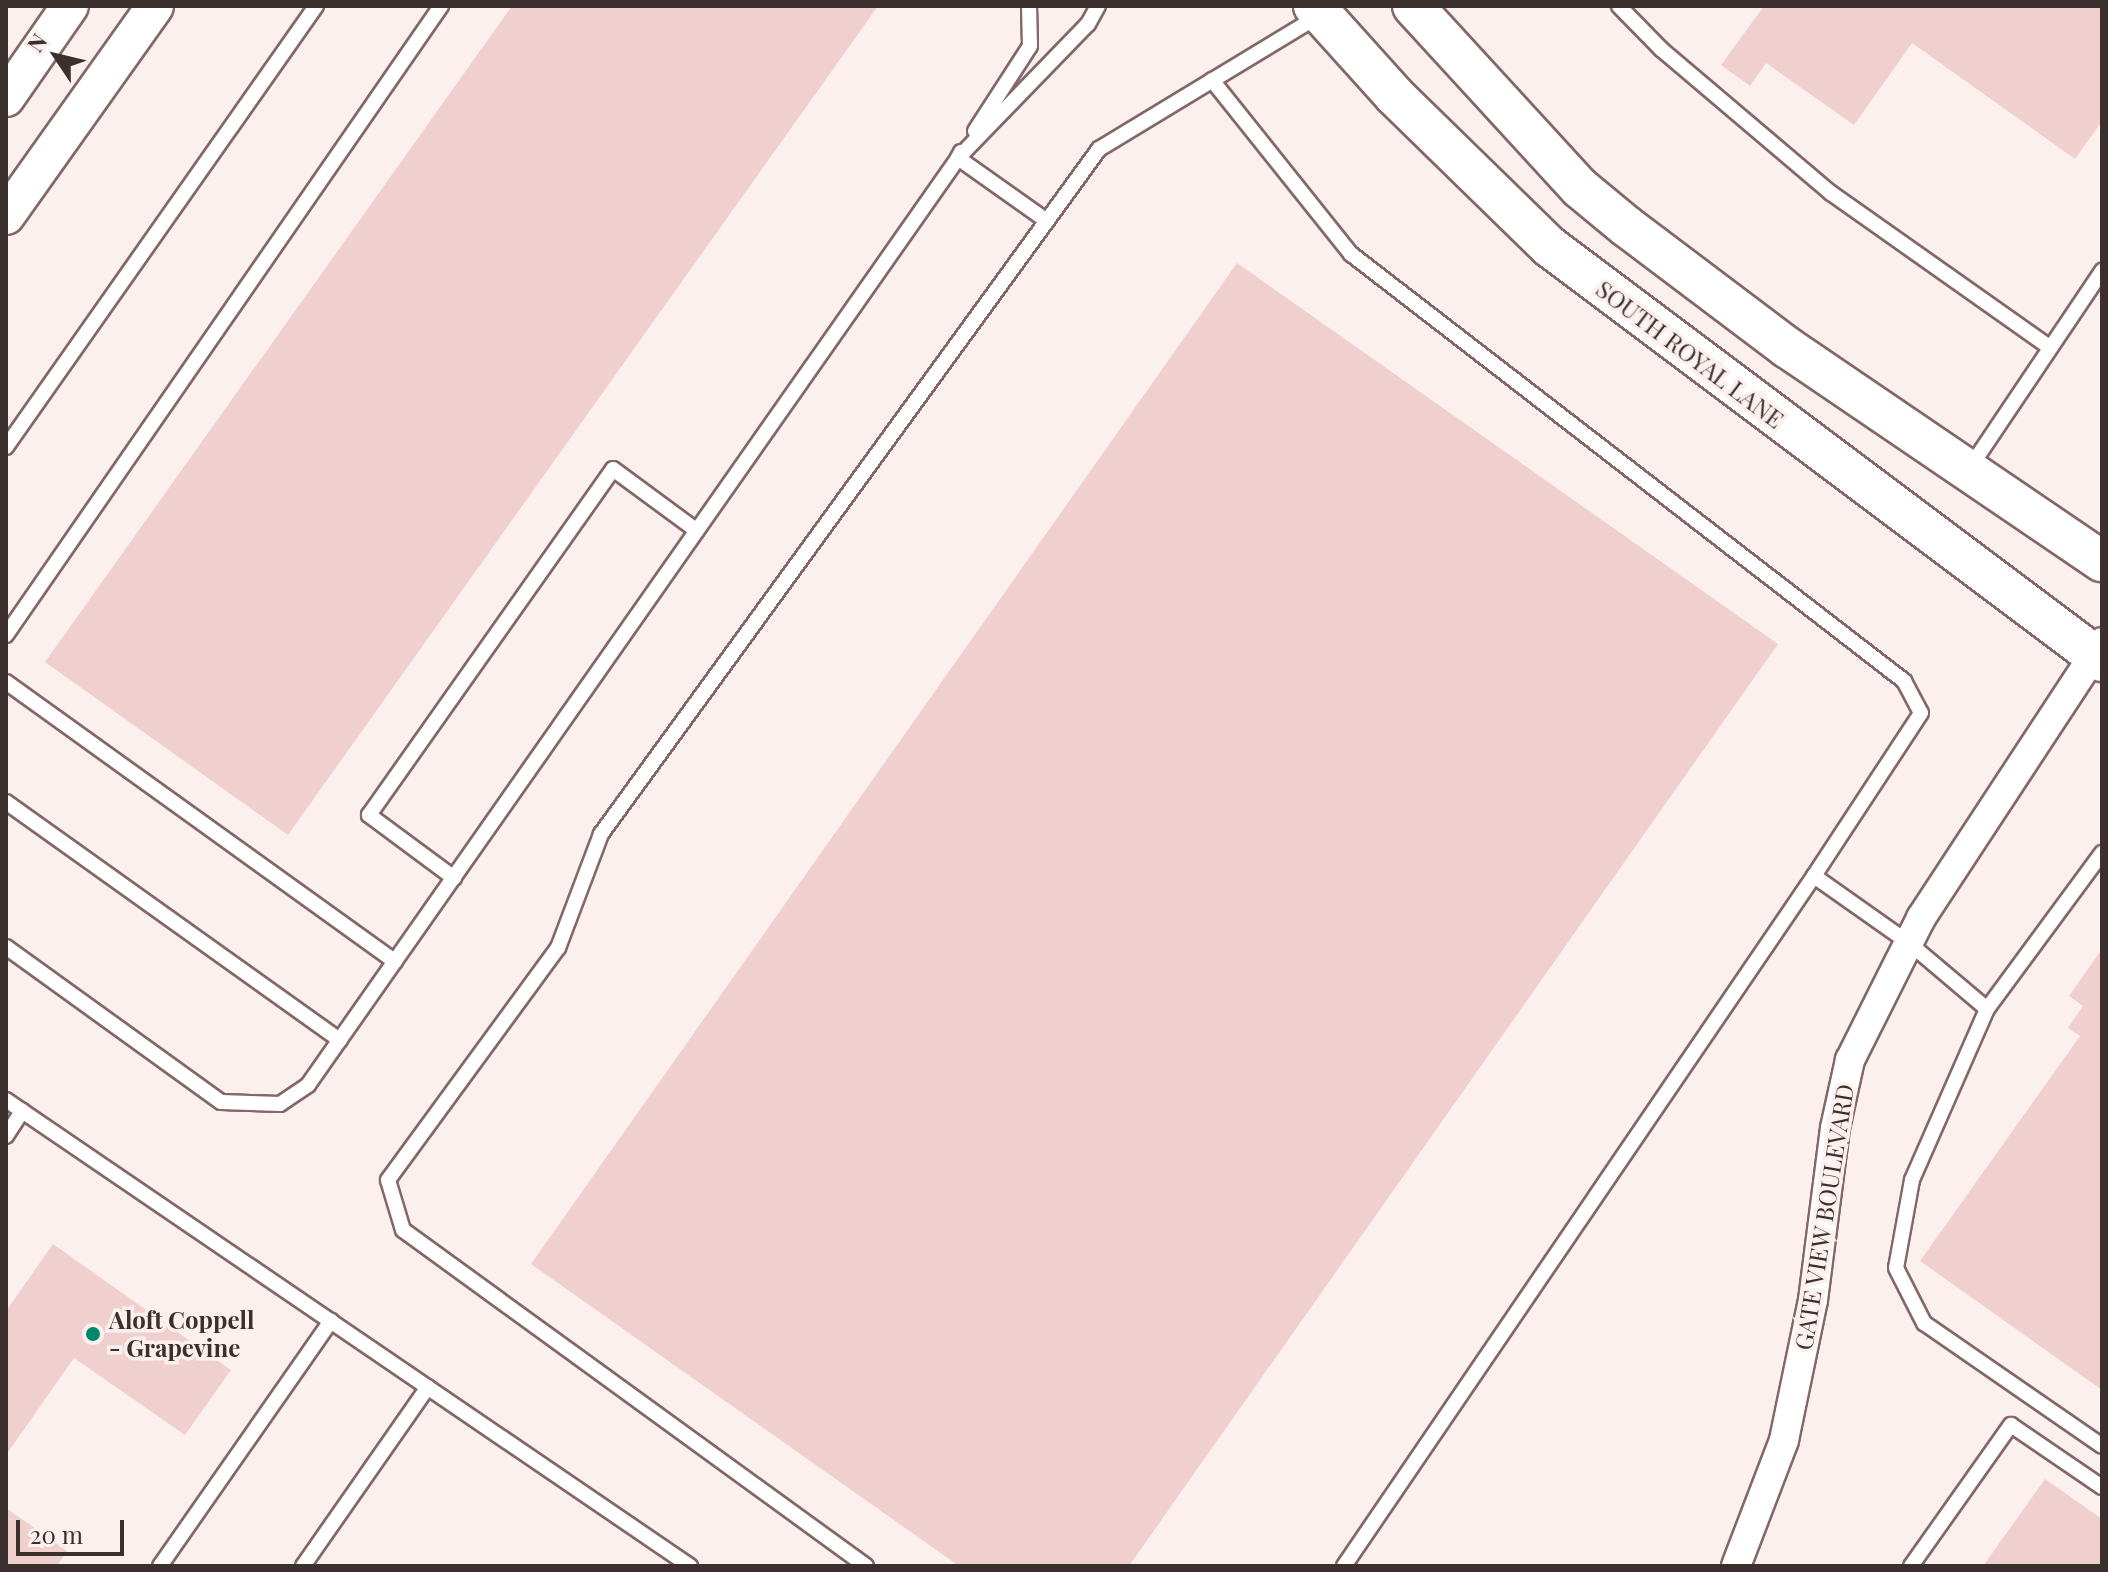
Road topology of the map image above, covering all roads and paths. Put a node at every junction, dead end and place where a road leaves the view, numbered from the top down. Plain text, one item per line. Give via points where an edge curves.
1 (70, 6) edge
2 (155, 6) edge
3 (316, 6) edge
4 (441, 6) edge
5 (1029, 6) edge
6 (1098, 6) edge
7 (1413, 6) edge
8 (1619, 6) edge
9 (1323, 9) edge
10 (1212, 80) junction
11 (6, 98) edge
12 (958, 158) junction
13 (6, 216) edge
14 (1047, 221) junction
15 (2102, 271) edge
16 (2049, 347) junction
17 (6, 447) edge
18 (1969, 469) junction
19 (697, 531) junction
20 (2102, 561) edge
21 (6, 635) edge
22 (2099, 652) edge
23 (6, 682) edge
24 (6, 802) edge
25 (2102, 853) edge
26 (1814, 876) junction
27 (454, 878) junction
28 (1909, 943) junction
29 (6, 947) edge
30 (395, 962) junction
31 (1987, 1009) junction
32 (340, 1040) junction
33 (6, 1100) edge
34 (22, 1111) junction
35 (6, 1136) edge
36 (331, 1321) junction
37 (428, 1387) junction
38 (2102, 1446) edge
39 (2102, 1487) edge
40 (160, 1566) edge
41 (303, 1566) edge
42 (690, 1566) edge
43 (866, 1566) edge
44 (1344, 1566) edge
45 (1736, 1566) edge
46 (1911, 1566) edge

1 - 11 street
2 - 13 street
3 - 17 lane
4 - 21 lane
5 - 12 lane via 1030,46
6 - 12 lane via 1088,24
7 - 18 main road via 1580,188 1788,348
8 - 16 lane via 1661,49 1831,193
9 - 10 lane
9 - 22 main road, SOUTH ROYAL LANE via 1394,95 1550,247
10 - 14 lane via 1099,149
10 - 26 lane via 1351,254 1904,681 1921,713
12 - 14 lane
12 - 19 lane
14 - 43 lane via 601,834 558,948 388,1180 403,1230
15 - 16 lane
16 - 18 lane
18 - 20 main road
19 - 27 lane
19 - 27 lane via 613,469 369,815
22 - 28 street, GATE VIEW BOULEVARD via 1979,823
23 - 30 lane
24 - 32 lane
25 - 31 lane
26 - 28 lane
26 - 44 lane
27 - 30 lane
28 - 31 lane
28 - 45 street, GATE VIEW BOULEVARD via 1850,1060 1835,1128 1813,1300 1784,1440
29 - 32 lane via 221,1102 280,1104 308,1085
30 - 32 lane
31 - 38 lane via 1912,1180 1896,1268 1924,1323
33 - 34 lane
34 - 35 lane
34 - 36 lane
36 - 37 lane
36 - 40 lane
37 - 41 lane
37 - 42 lane
39 - 46 lane via 2011,1425

